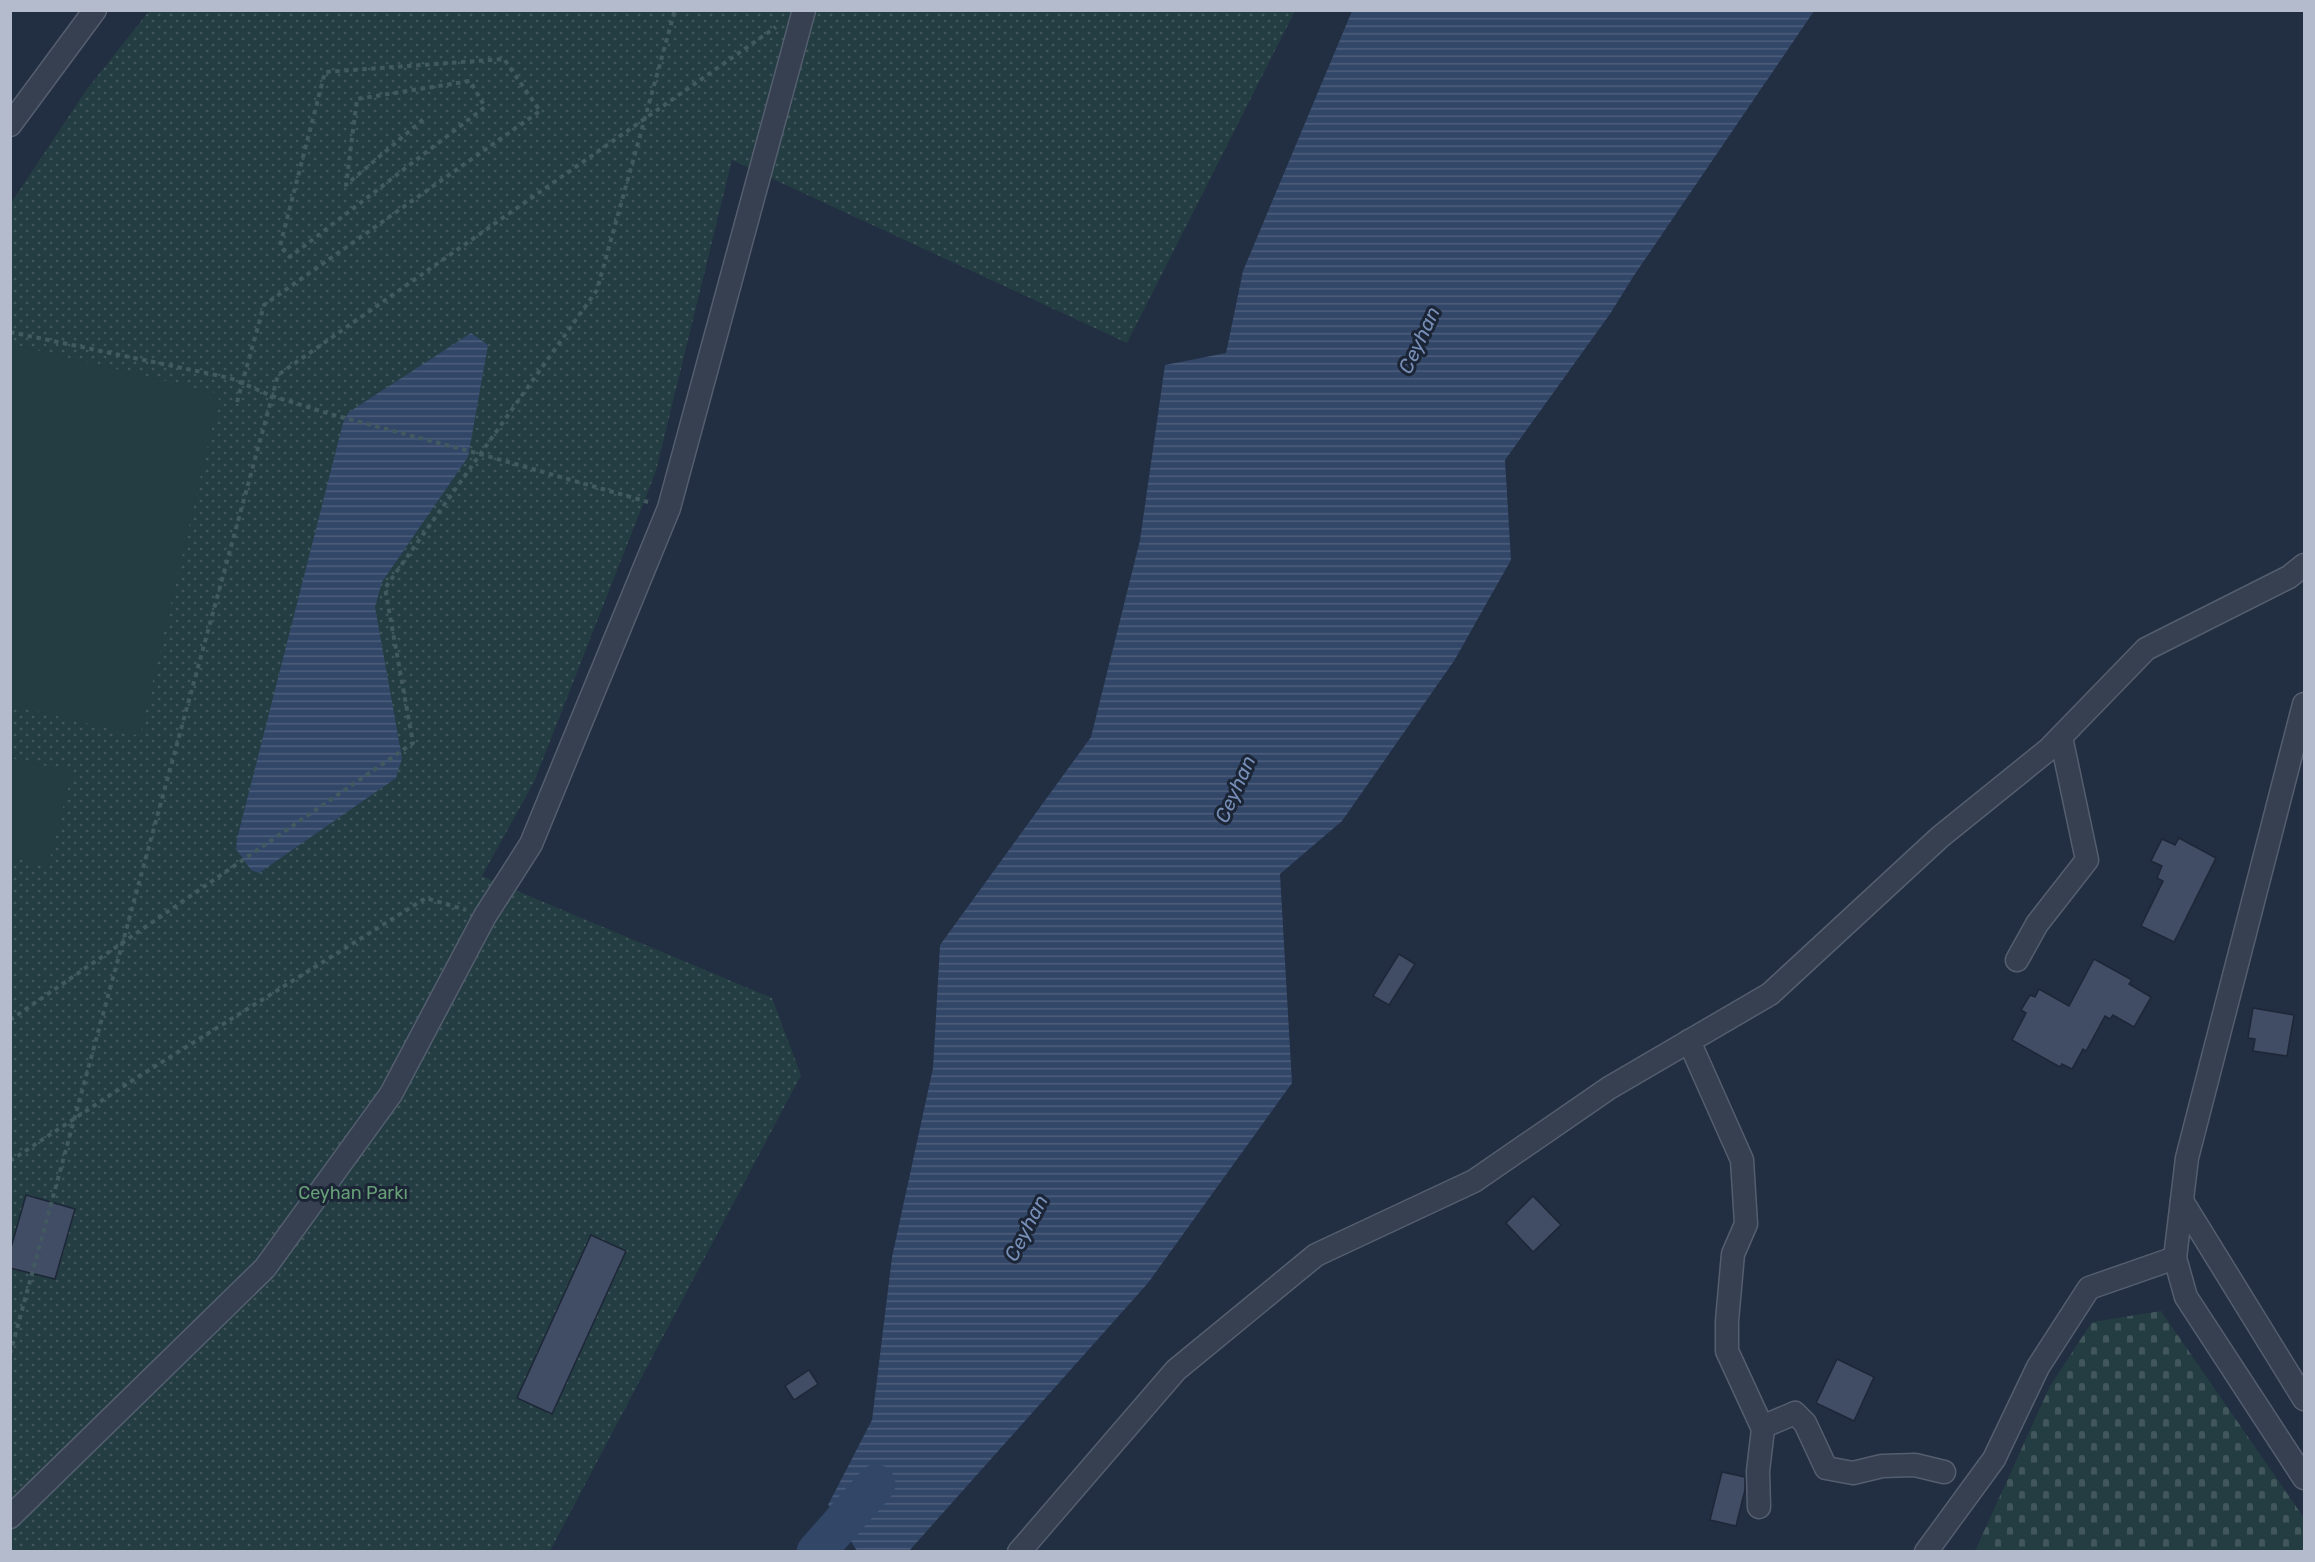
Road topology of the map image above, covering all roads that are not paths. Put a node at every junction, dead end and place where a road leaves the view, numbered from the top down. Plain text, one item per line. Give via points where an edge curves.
1 (95, 10) edge
2 (804, 10) edge
3 (10, 126) edge
4 (2304, 565) edge
5 (2304, 704) edge
6 (2061, 737) junction
7 (2017, 960) dead end
8 (1689, 1041) junction
9 (2182, 1201) junction
10 (2175, 1258) junction
11 (2304, 1398) edge
12 (1762, 1427) junction
13 (1944, 1472) dead end
14 (2304, 1478) edge
15 (1759, 1507) dead end
16 (10, 1517) edge
17 (1019, 1551) edge
18 (1926, 1551) edge

1 - 3 street
2 - 16 street via 669,508 531,844 485,916 391,1094 265,1269
4 - 6 street via 2289,577 2146,649
5 - 9 street via 2190,1147
6 - 7 street via 2087,860 2037,924
6 - 8 street via 1940,837 1770,994
8 - 12 street via 1742,1160 1746,1224 1733,1254 1727,1351
8 - 17 street via 1609,1088 1474,1181 1316,1255 1176,1370
9 - 10 street
9 - 11 street
10 - 14 street via 2186,1297
10 - 18 street via 2089,1288 2038,1367 1994,1459
12 - 13 street via 1795,1413 1805,1423 1826,1468 1853,1473 1915,1465
12 - 15 street

